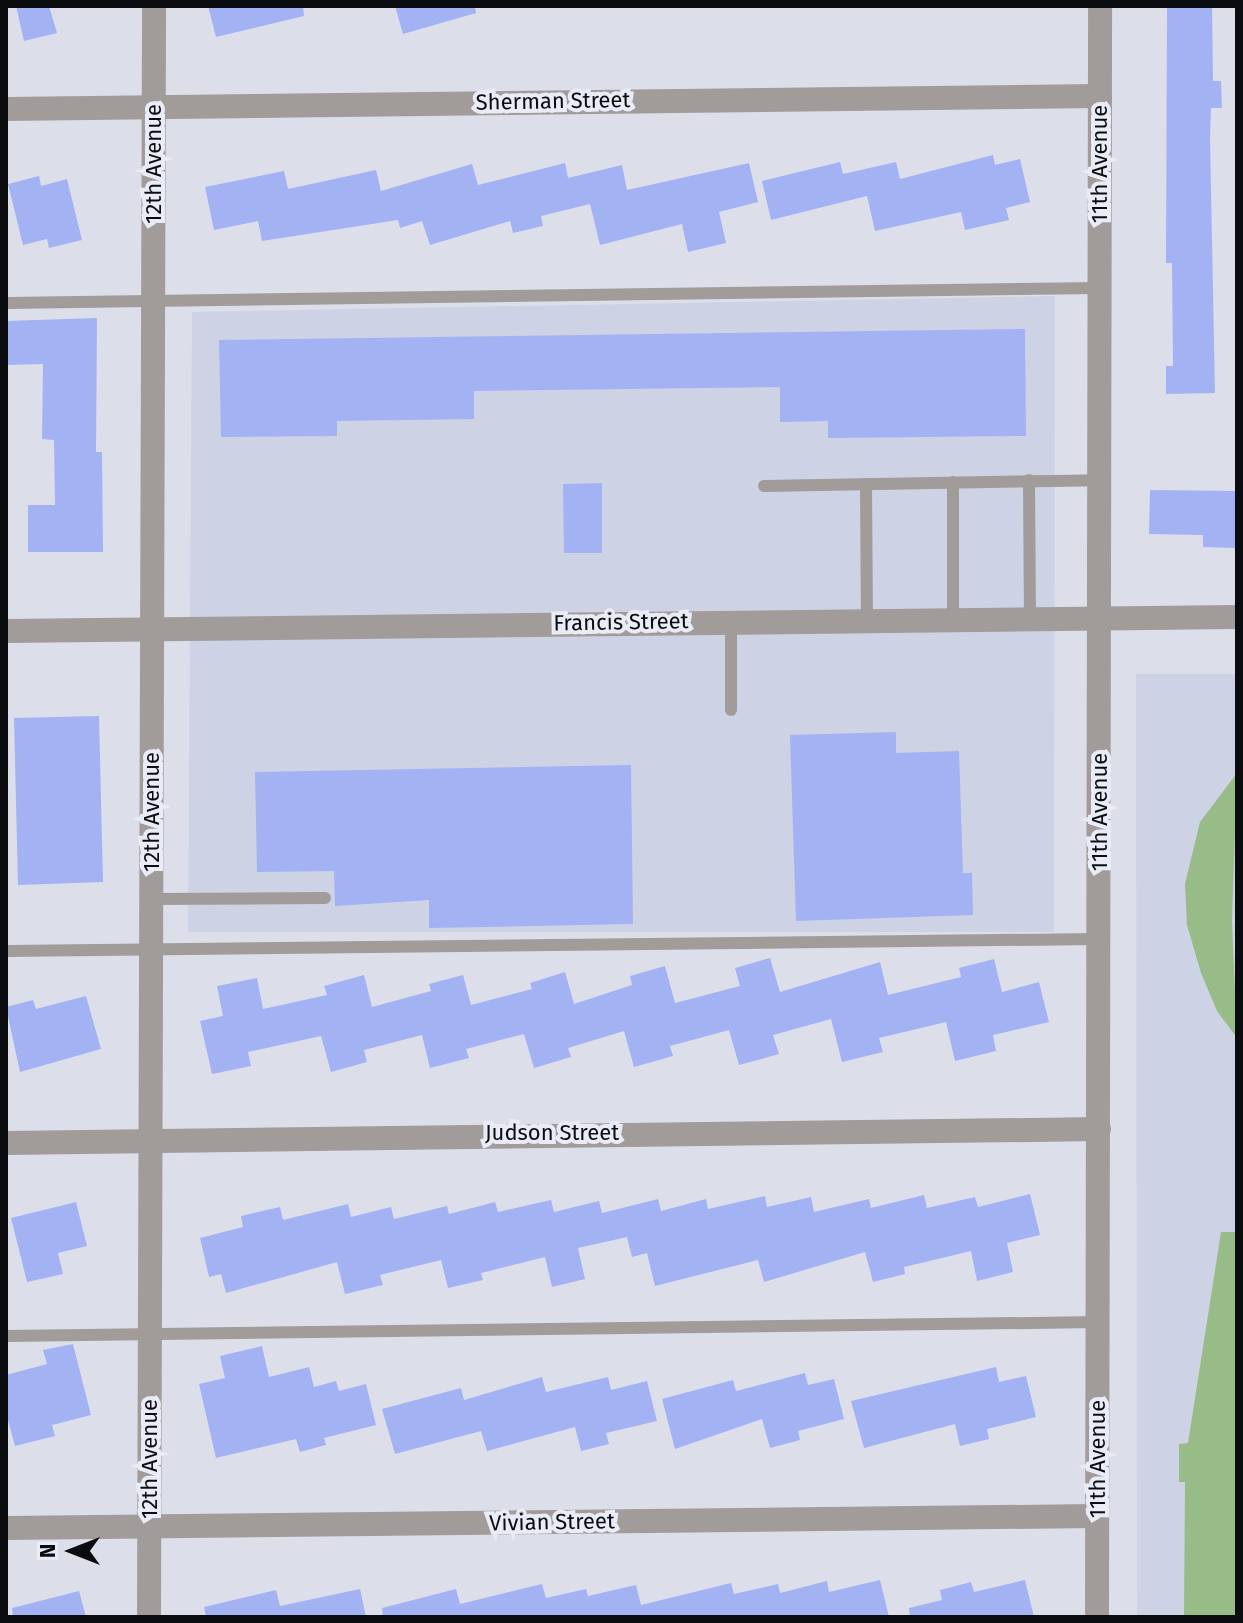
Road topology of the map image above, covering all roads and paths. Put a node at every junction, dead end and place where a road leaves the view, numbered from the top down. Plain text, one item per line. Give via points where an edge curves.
1 (154, 6) edge
2 (1100, 6) edge
3 (1100, 96) junction
4 (154, 108) junction
5 (6, 109) edge
6 (1100, 288) junction
7 (153, 301) junction
8 (6, 303) edge
9 (1029, 480) junction
10 (1100, 480) junction
11 (953, 482) junction
12 (866, 484) junction
13 (764, 486) dead end
14 (1100, 616) junction
15 (1030, 617) junction
16 (1237, 617) edge
17 (953, 618) junction
18 (867, 619) junction
19 (731, 621) junction
20 (152, 628) junction
21 (6, 631) edge
22 (731, 710) dead end
23 (325, 898) dead end
24 (152, 899) junction
25 (1100, 939) junction
26 (151, 948) junction
27 (6, 951) edge
28 (1099, 1129) junction
29 (151, 1142) junction
30 (6, 1143) edge
31 (1098, 1322) junction
32 (150, 1334) junction
33 (6, 1336) edge
34 (1097, 1516) junction
35 (150, 1527) junction
36 (6, 1528) edge
37 (149, 1617) edge
38 (1097, 1617) edge

1 - 4 street, 12th Avenue
2 - 3 street, 11th Avenue
3 - 4 street, Sherman Street
3 - 6 street, 11th Avenue
4 - 5 street, Sherman Street
4 - 7 street, 12th Avenue
6 - 7 lane
6 - 10 street, 11th Avenue
7 - 8 lane
7 - 20 street, 12th Avenue
9 - 10 lane
9 - 11 lane
9 - 15 lane
10 - 14 street, 11th Avenue
11 - 12 lane
11 - 17 lane
12 - 13 lane
12 - 18 lane
14 - 15 street, Francis Street
14 - 16 street, Francis Street
14 - 25 street, 11th Avenue
15 - 17 street, Francis Street
17 - 18 street, Francis Street
18 - 19 street, Francis Street
19 - 20 street, Francis Street
19 - 22 lane
20 - 21 street, Francis Street
20 - 24 street, 12th Avenue
23 - 24 lane
24 - 26 street, 12th Avenue
25 - 26 lane
25 - 28 street, 11th Avenue
26 - 27 lane
26 - 29 street, 12th Avenue
28 - 29 street, Judson Street
28 - 31 street, 11th Avenue
29 - 30 street, Judson Street
29 - 32 street, 12th Avenue
31 - 32 lane
31 - 34 street, 11th Avenue
32 - 33 lane
32 - 35 street, 12th Avenue
34 - 35 street, Vivian Street
34 - 38 street, 11th Avenue
35 - 36 street, Vivian Street
35 - 37 street, 12th Avenue

